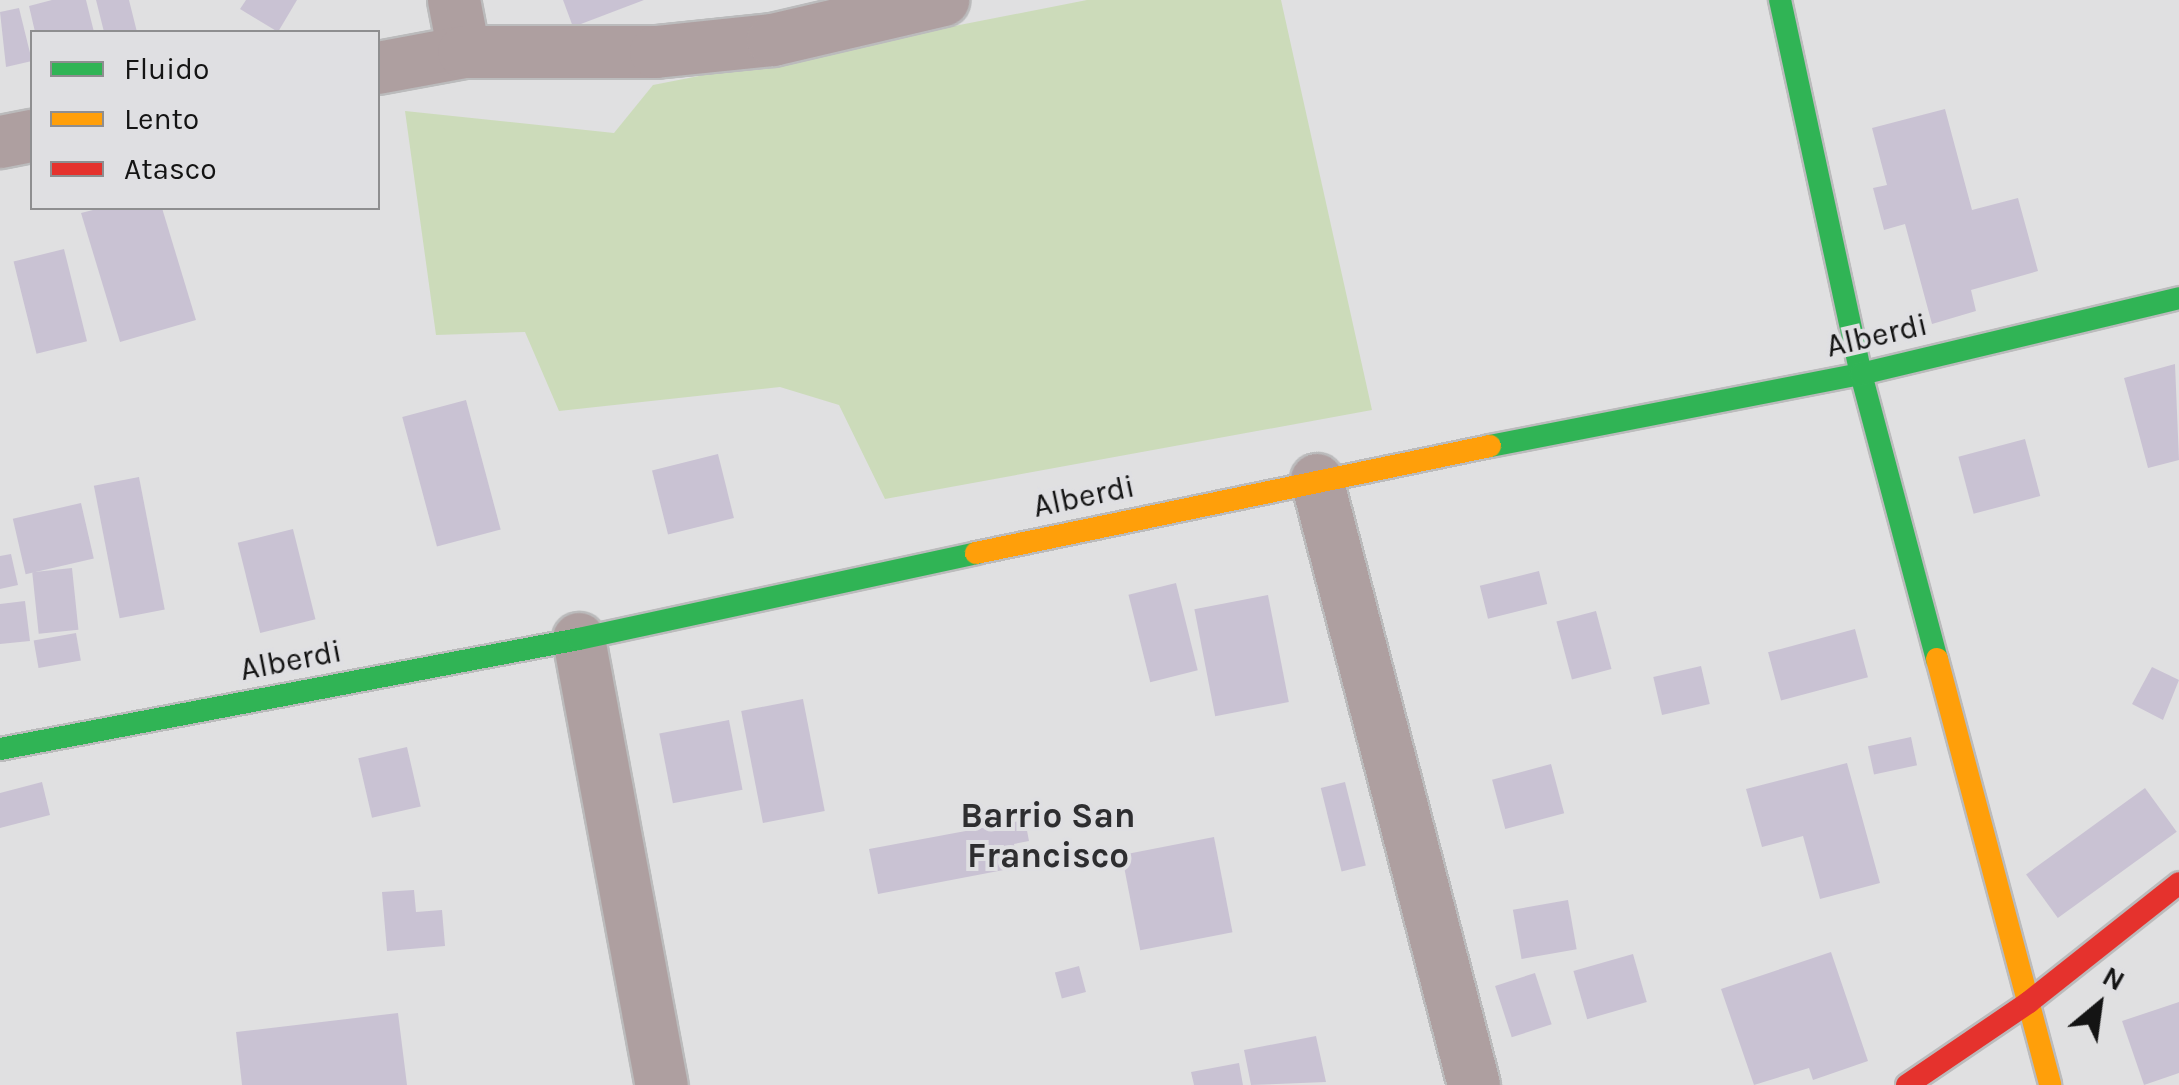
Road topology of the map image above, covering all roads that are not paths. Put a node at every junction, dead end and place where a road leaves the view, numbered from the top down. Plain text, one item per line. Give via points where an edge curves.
1 (454, 0) edge
2 (943, 0) edge
3 (1780, 0) edge
4 (464, 52) junction
5 (380, 68) edge
6 (30, 136) edge
7 (0, 142) edge
8 (2179, 298) edge
9 (1861, 374) junction
10 (1317, 480) junction
11 (579, 639) junction
12 (0, 749) edge
13 (2179, 883) edge
14 (2029, 1002) junction
15 (662, 1085) edge
16 (1474, 1085) edge
17 (1907, 1085) edge
18 (2050, 1085) edge

1 - 4 street
2 - 4 street via 773,40 656,52
3 - 9 street
4 - 5 street
6 - 7 street
8 - 9 street, Alberdi
9 - 10 street, Alberdi
9 - 14 street
10 - 11 street, Alberdi
10 - 16 street
11 - 12 street, Alberdi
11 - 15 street
13 - 14 street
14 - 17 street
14 - 18 street

